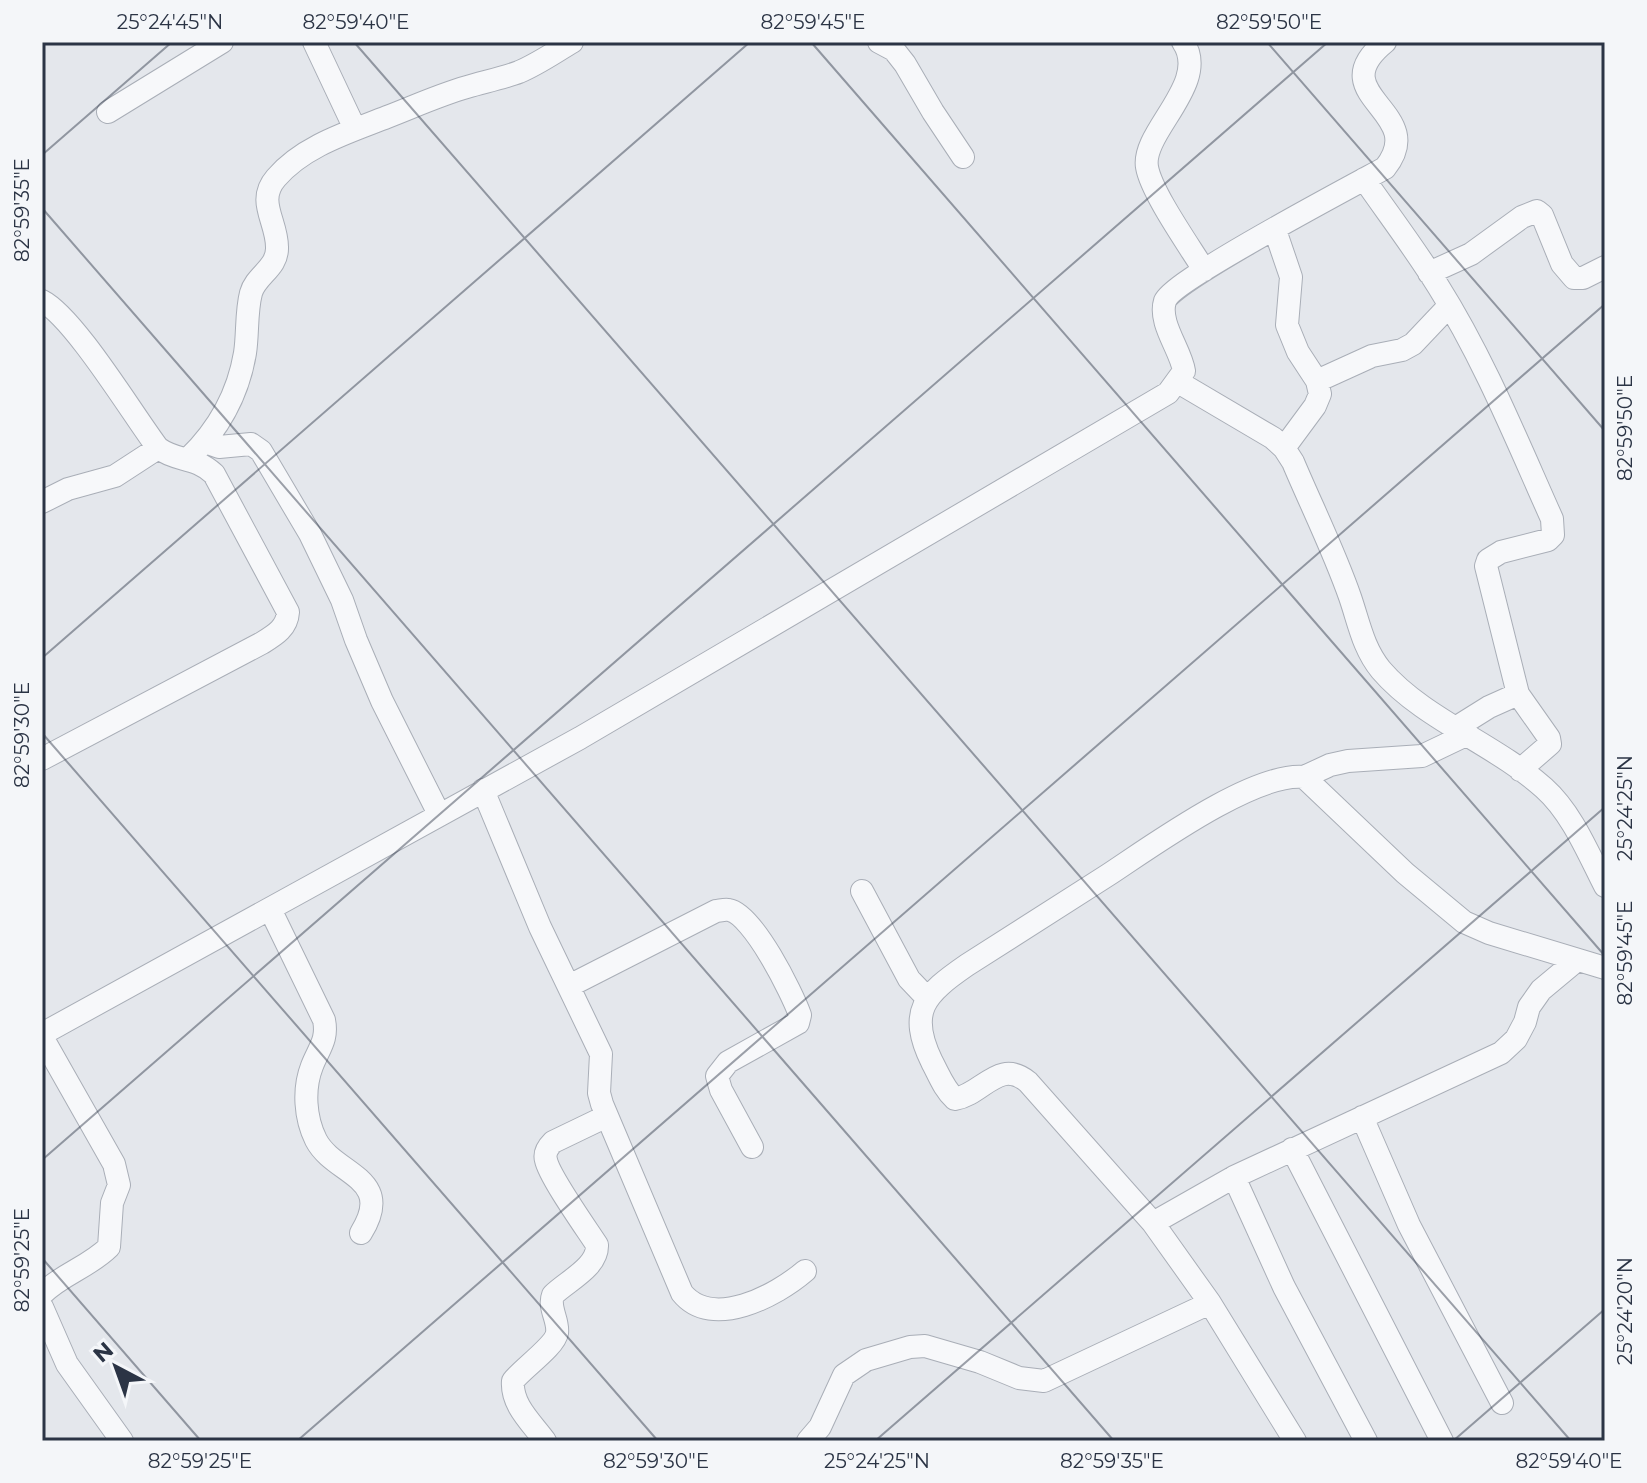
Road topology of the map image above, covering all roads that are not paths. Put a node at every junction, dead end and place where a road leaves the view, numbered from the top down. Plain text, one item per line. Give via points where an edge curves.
1 (314, 42) edge
2 (572, 42) edge
3 (879, 42) edge
4 (1183, 42) edge
5 (1385, 42) edge
6 (215, 44) edge
7 (108, 112) dead end
8 (355, 129) junction
9 (963, 157) dead end
10 (1364, 179) junction
11 (1275, 230) junction
12 (1605, 267) edge
13 (1204, 270) junction
14 (1429, 273) junction
15 (42, 301) edge
16 (1449, 306) junction
17 (1317, 381) junction
18 (1178, 382) junction
19 (205, 442) junction
20 (158, 448) junction
21 (1284, 448) junction
22 (188, 459) junction
23 (42, 502) edge
24 (1518, 694) junction
25 (1463, 731) junction
26 (42, 759) edge
27 (1520, 770) junction
28 (1304, 777) junction
29 (483, 790) junction
30 (439, 814) junction
31 (1605, 886) edge
32 (862, 891) dead end
33 (270, 909) junction
34 (1577, 960) junction
35 (1605, 968) edge
36 (569, 986) junction
37 (928, 999) junction
38 (42, 1036) edge
39 (607, 1116) junction
40 (1362, 1117) junction
41 (752, 1147) dead end
42 (1292, 1149) junction
43 (1234, 1177) junction
44 (1153, 1223) junction
45 (361, 1233) dead end
46 (805, 1271) dead end
47 (42, 1294) edge
48 (1210, 1303) junction
49 (42, 1307) edge
50 (1502, 1403) dead end
51 (122, 1441) edge
52 (545, 1441) edge
53 (808, 1441) edge
54 (1295, 1441) edge
55 (1366, 1441) edge
56 (1442, 1441) edge

1 - 8 street
2 - 8 street via 519,72 446,93
3 - 9 street via 905,64
4 - 13 street via 1187,74 1146,166
5 - 10 street via 1362,72 1395,128 1397,148 1385,168
6 - 7 street
8 - 19 street via 317,146 267,189 275,259 251,293 238,380 224,415
10 - 11 street
10 - 14 street
11 - 13 street
11 - 17 street via 1291,277 1287,325
12 - 14 street via 1574,278 1537,211 1471,254
13 - 18 street via 1166,298 1165,320 1184,371
14 - 16 street
15 - 20 street via 68,323
16 - 17 street via 1413,344
16 - 24 street via 1552,519 1548,540 1501,552 1486,566
17 - 21 street via 1320,394 1315,406
18 - 21 street
18 - 29 street via 1155,402 749,642
19 - 22 street
19 - 30 street via 219,447 251,444 261,451 310,534 376,688
20 - 22 street
20 - 23 street via 115,476
21 - 25 street via 1372,659 1409,696
22 - 26 street via 214,474 288,619 280,632 262,643
24 - 25 street via 1489,707
24 - 27 street via 1550,744
25 - 27 street
25 - 28 street via 1422,756 1348,761
27 - 31 street via 1558,802
28 - 34 street via 1464,922
28 - 37 street via 1264,783 1202,814 967,965
29 - 30 street
29 - 36 street
30 - 33 street
32 - 37 street via 909,979
33 - 38 street
33 - 45 street via 324,1020 327,1035 309,1077 307,1114 325,1152 370,1194 372,1216
34 - 35 street
34 - 40 street via 1541,990 1516,1039 1501,1053
36 - 39 street via 601,1054 599,1093
36 - 41 street via 716,911 741,916 756,933 800,1015 798,1023 728,1062 717,1076
37 - 44 street via 919,1029 947,1093 963,1098 1006,1073 1018,1074
38 - 47 street via 114,1164 119,1185 109,1247
39 - 46 street via 691,1305 709,1310 759,1301
39 - 52 street via 553,1142 545,1159 597,1245 592,1263 553,1295 554,1341 513,1381 517,1404
40 - 42 street
40 - 50 street via 1409,1225
42 - 43 street
42 - 56 street
43 - 44 street
43 - 55 street via 1290,1299
44 - 48 street
48 - 53 street via 1044,1381 1019,1378 925,1346 866,1360 844,1375
48 - 54 street
49 - 51 street via 67,1364

